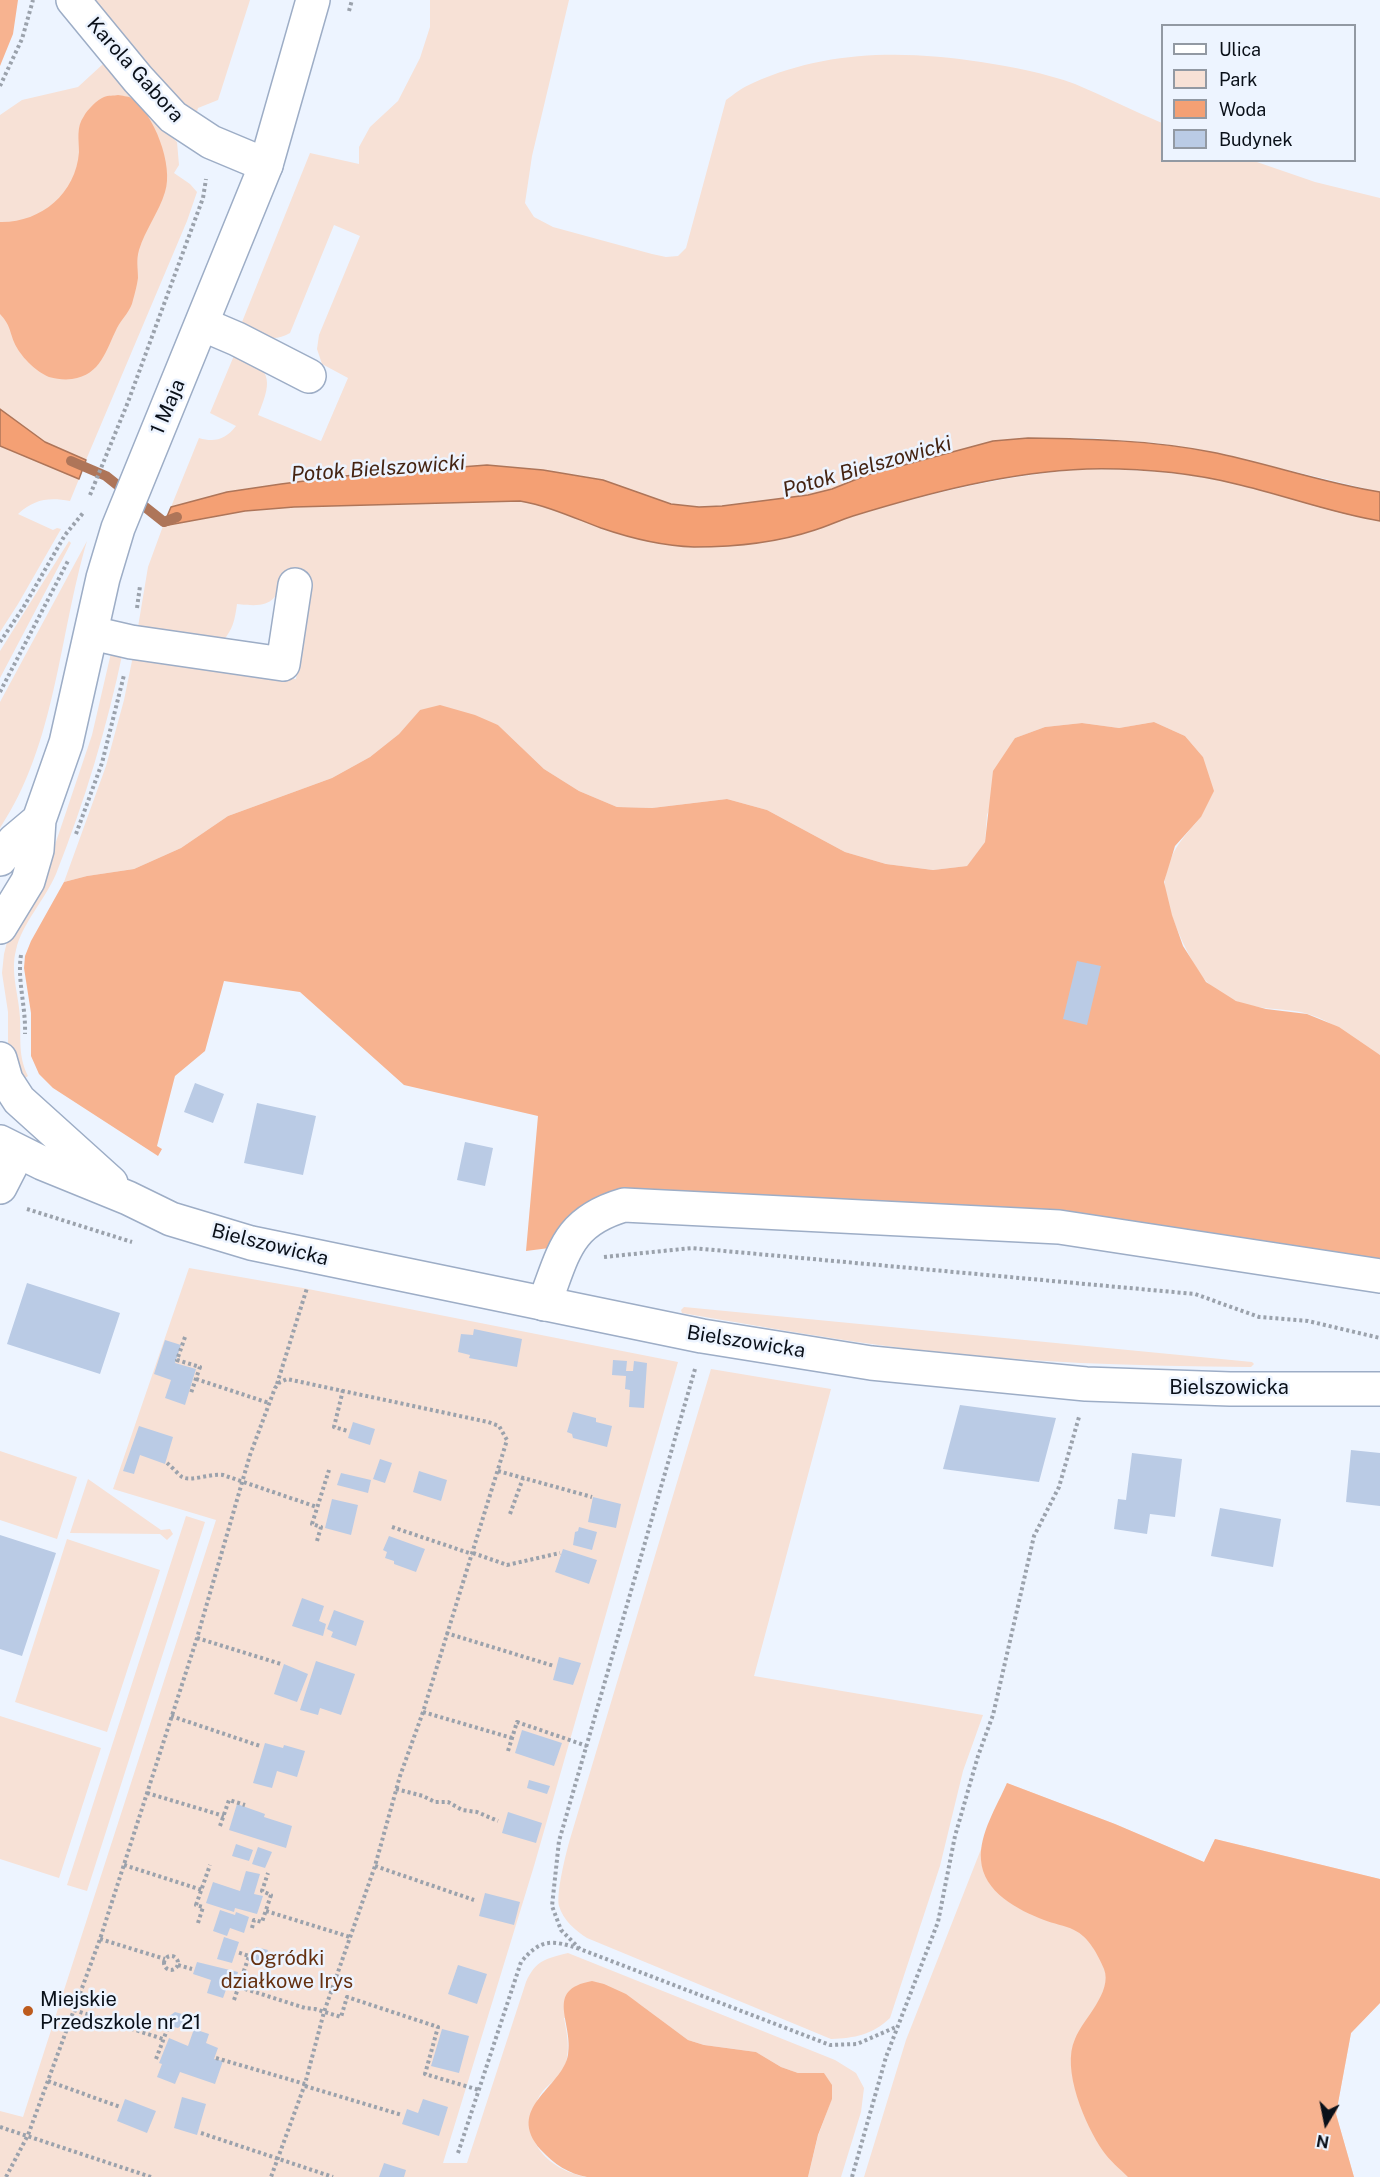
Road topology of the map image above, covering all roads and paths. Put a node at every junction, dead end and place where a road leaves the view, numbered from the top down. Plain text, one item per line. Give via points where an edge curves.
1 (33, 0) edge
2 (73, 0) edge
3 (313, 0) edge
4 (0, 86) edge
5 (211, 142) junction
6 (266, 165) junction
7 (202, 324) junction
8 (309, 376) dead end
9 (87, 502) dead end
10 (81, 523) dead end
11 (73, 552) dead end
12 (296, 585) dead end
13 (92, 633) junction
14 (0, 642) edge
15 (0, 692) edge
16 (39, 820) junction
17 (0, 859) edge
18 (0, 927) edge
19 (0, 1059) edge
20 (9, 1147) edge
21 (0, 1187) edge
22 (128, 1198) junction
23 (560, 1263) junction
24 (1380, 1276) edge
25 (308, 1282) dead end
26 (544, 1304) junction
27 (702, 1336) junction
28 (185, 1337) dead end
29 (1380, 1338) edge
30 (196, 1379) junction
31 (1086, 1384) junction
32 (275, 1388) junction
33 (1380, 1389) edge
34 (344, 1390) junction
35 (191, 1393) dead end
36 (269, 1403) junction
37 (348, 1431) dead end
38 (167, 1463) dead end
39 (329, 1470) dead end
40 (498, 1471) junction
41 (523, 1478) junction
42 (242, 1482) junction
43 (592, 1497) dead end
44 (317, 1507) junction
45 (510, 1514) dead end
46 (392, 1527) dead end
47 (316, 1541) dead end
48 (560, 1553) dead end
49 (472, 1554) junction
50 (446, 1633) junction
51 (196, 1638) junction
52 (281, 1664) dead end
53 (554, 1666) dead end
54 (423, 1712) junction
55 (171, 1716) junction
56 (512, 1738) junction
57 (260, 1746) dead end
58 (587, 1746) junction
59 (508, 1751) dead end
60 (396, 1789) junction
61 (147, 1793) junction
62 (245, 1805) dead end
63 (224, 1816) junction
64 (498, 1821) dead end
65 (220, 1827) dead end
66 (124, 1865) junction
67 (210, 1865) dead end
68 (375, 1866) junction
69 (268, 1873) dead end
70 (202, 1890) junction
71 (474, 1900) dead end
72 (266, 1911) junction
73 (198, 1923) dead end
74 (252, 1928) dead end
75 (350, 1937) junction
76 (100, 1939) junction
77 (580, 1949) junction
78 (237, 1952) dead end
79 (165, 1959) junction
80 (178, 1965) junction
81 (192, 1969) dead end
82 (239, 1987) junction
83 (234, 2000) dead end
84 (74, 2010) junction
85 (324, 2012) junction
86 (897, 2027) junction
87 (167, 2030) dead end
88 (164, 2039) junction
89 (216, 2058) dead end
90 (156, 2059) dead end
91 (48, 2081) junction
92 (305, 2085) junction
93 (479, 2090) junction
94 (120, 2107) dead end
95 (402, 2115) dead end
96 (0, 2127) edge
97 (201, 2133) dead end
98 (28, 2135) junction
99 (458, 2153) dead end
100 (278, 2159) junction
101 (6, 2177) edge
102 (151, 2177) edge
103 (271, 2177) edge
104 (333, 2177) edge
105 (852, 2177) edge

1 - 4 path via 22,39
2 - 5 main road, Karola Gabora via 173,117
3 - 6 main road, 1 Maja
5 - 6 main road, Karola Gabora
5 - 9 path via 203,198
6 - 7 main road, 1 Maja
7 - 8 main road
7 - 13 main road, 1 Maja via 118,528
10 - 14 path via 83,513
11 - 15 path
12 - 13 main road via 283,664
13 - 16 main road, 1 Maja via 66,743
16 - 17 main road
16 - 18 main road, 1 Maja via 37,850 28,881
19 - 22 main road, Bielszowicka via 6,1080 19,1100
20 - 21 main road
20 - 22 main road, Bielszowicka
22 - 26 main road, Bielszowicka via 171,1219 251,1243
23 - 24 main road via 578,1229 605,1211 624,1205 1059,1227
23 - 26 main road
23 - 29 path via 693,1248 796,1257 1195,1294 1259,1317 1308,1321
25 - 32 path
26 - 27 main road, Bielszowicka
27 - 31 main road, Bielszowicka via 871,1363
27 - 58 path
28 - 30 path via 177,1360 200,1367
30 - 35 path
30 - 36 path
31 - 33 main road, Bielszowicka
31 - 86 path via 1059,1487 1034,1536 993,1715 956,1836 938,1922
32 - 34 path via 287,1379
32 - 36 path
34 - 37 path via 334,1427
34 - 40 path via 499,1426 507,1440
36 - 42 path
38 - 42 path via 189,1479 216,1474
39 - 44 path
40 - 41 path
40 - 49 path
41 - 43 path
41 - 45 path
42 - 44 path
42 - 51 path
44 - 47 path via 312,1524 321,1527
46 - 49 path
48 - 49 path via 507,1565
49 - 50 path
50 - 53 path
50 - 54 path
51 - 52 path
51 - 55 path
54 - 56 path
54 - 60 path
55 - 57 path
55 - 61 path
56 - 58 path via 518,1722
56 - 59 path
58 - 77 path via 559,1841 552,1906 561,1930
60 - 64 path
60 - 68 path
61 - 63 path
61 - 66 path
62 - 63 path via 229,1800
63 - 65 path
66 - 70 path
66 - 76 path
67 - 70 path
68 - 71 path
68 - 75 path
69 - 72 path via 262,1891 272,1895
70 - 73 path via 196,1905 203,1907
72 - 74 path via 262,1922 254,1920
72 - 75 path
75 - 85 path
76 - 79 path
76 - 84 path
77 - 86 path via 830,2045 857,2044
77 - 93 path via 553,1942 542,1944 521,1962
78 - 82 path via 249,1956
79 - 80 path via 173,1955
79 - 80 path via 167,1969 174,1970
80 - 81 path
82 - 83 path
82 - 85 path
84 - 88 path
84 - 91 path
85 - 92 path
85 - 93 path via 340,2017 347,1997 438,2027 424,2074
86 - 105 path
87 - 88 path
88 - 90 path
89 - 92 path
91 - 94 path
91 - 98 path
92 - 95 path
92 - 100 path
93 - 99 path
96 - 98 path
97 - 100 path
98 - 101 path
98 - 102 path
100 - 103 path
100 - 104 path

